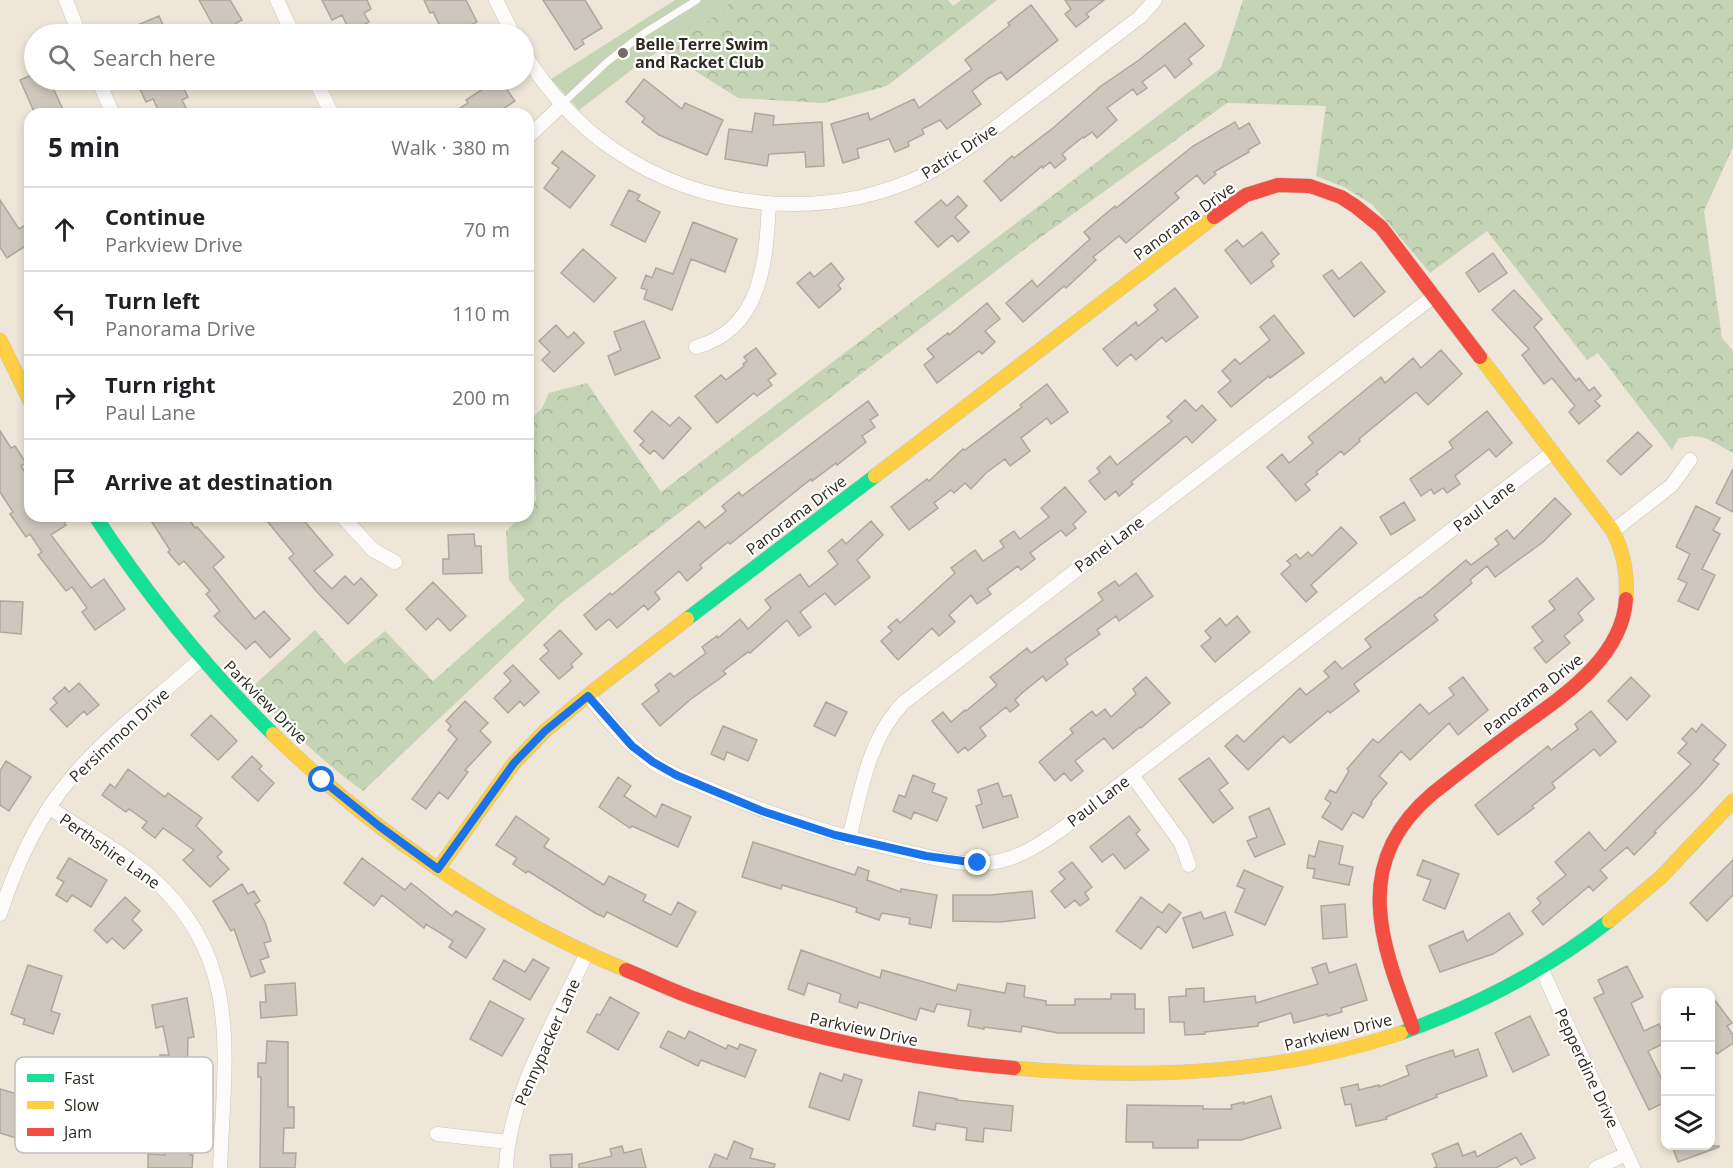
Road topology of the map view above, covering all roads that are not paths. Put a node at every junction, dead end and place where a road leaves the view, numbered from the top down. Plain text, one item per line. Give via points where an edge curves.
1 (66, 0) edge
2 (277, 0) edge
3 (496, 0) edge
4 (697, 0) edge
5 (1155, 0) edge
6 (75, 24) edge
7 (288, 24) edge
8 (508, 24) edge
9 (534, 67) edge
10 (102, 90) edge
11 (320, 90) edge
12 (562, 105) junction
13 (110, 108) edge
14 (329, 108) edge
15 (534, 131) edge
16 (769, 204) junction
17 (1434, 296) junction
18 (0, 340) edge
19 (696, 347) dead end
20 (24, 389) edge
21 (1553, 452) junction
22 (1690, 460) dead end
23 (99, 522) edge
24 (347, 522) edge
25 (1613, 531) junction
26 (395, 562) dead end
27 (200, 660) junction
28 (588, 696) junction
29 (1132, 775) junction
30 (1733, 801) edge
31 (50, 808) junction
32 (849, 839) junction
33 (1189, 865) dead end
34 (438, 869) junction
35 (0, 914) edge
36 (587, 953) junction
37 (1541, 968) junction
38 (1413, 1028) junction
39 (437, 1134) dead end
40 (508, 1142) junction
41 (1626, 1154) junction
42 (220, 1168) edge
43 (506, 1168) edge
44 (1596, 1168) edge
45 (1633, 1168) edge

1 - 6 street
2 - 7 street
3 - 8 street
4 - 12 lane via 644,33
5 - 16 street, Patric Drive via 1131,24 936,168 869,195 823,203
9 - 12 street, Patric Drive
10 - 13 street
11 - 14 street
12 - 15 street
12 - 16 street, Patric Drive via 613,149 658,174 714,194
16 - 19 street via 765,257 752,302 727,332
17 - 21 street, Panorama Drive
17 - 28 street, Panorama Drive via 1381,227 1346,199 1326,190 1298,185 1273,186 1250,193 1212,218
17 - 32 street, Panei Lane via 903,703 886,722 874,746
18 - 20 street
21 - 25 street, Panorama Drive
21 - 29 street, Paul Lane
22 - 25 street via 1672,485
23 - 27 street, Parkview Drive
24 - 26 street via 370,547
25 - 38 street, Panorama Drive via 1622,549 1627,599 1622,624 1603,657 1568,691 1419,805 1387,855 1380,883 1379,926
27 - 31 street, Persimmon Drive via 85,763
27 - 34 street, Parkview Drive via 322,780
28 - 32 street, Paul Lane via 632,746 663,768 762,811
28 - 34 street, Panorama Drive via 514,763
29 - 32 street, Paul Lane via 1050,837 1002,861 959,862
29 - 33 street via 1181,843
30 - 37 street, Parkview Drive via 1678,862 1639,897
31 - 35 street, Persimmon Drive via 21,858
31 - 42 street, Perthshire Lane via 152,877 180,906 204,946 216,975 225,1023
34 - 36 street, Parkview Drive via 510,914
36 - 38 street, Parkview Drive via 713,1006 803,1033 861,1048 1046,1072 1169,1072 1260,1066 1358,1047
36 - 40 street, Pennypacker Lane via 532,1068
37 - 38 street, Parkview Drive
37 - 41 street, Pepperdine Drive
39 - 40 street
40 - 43 street, Pennypacker Lane
41 - 44 street
41 - 45 street, Pepperdine Drive

